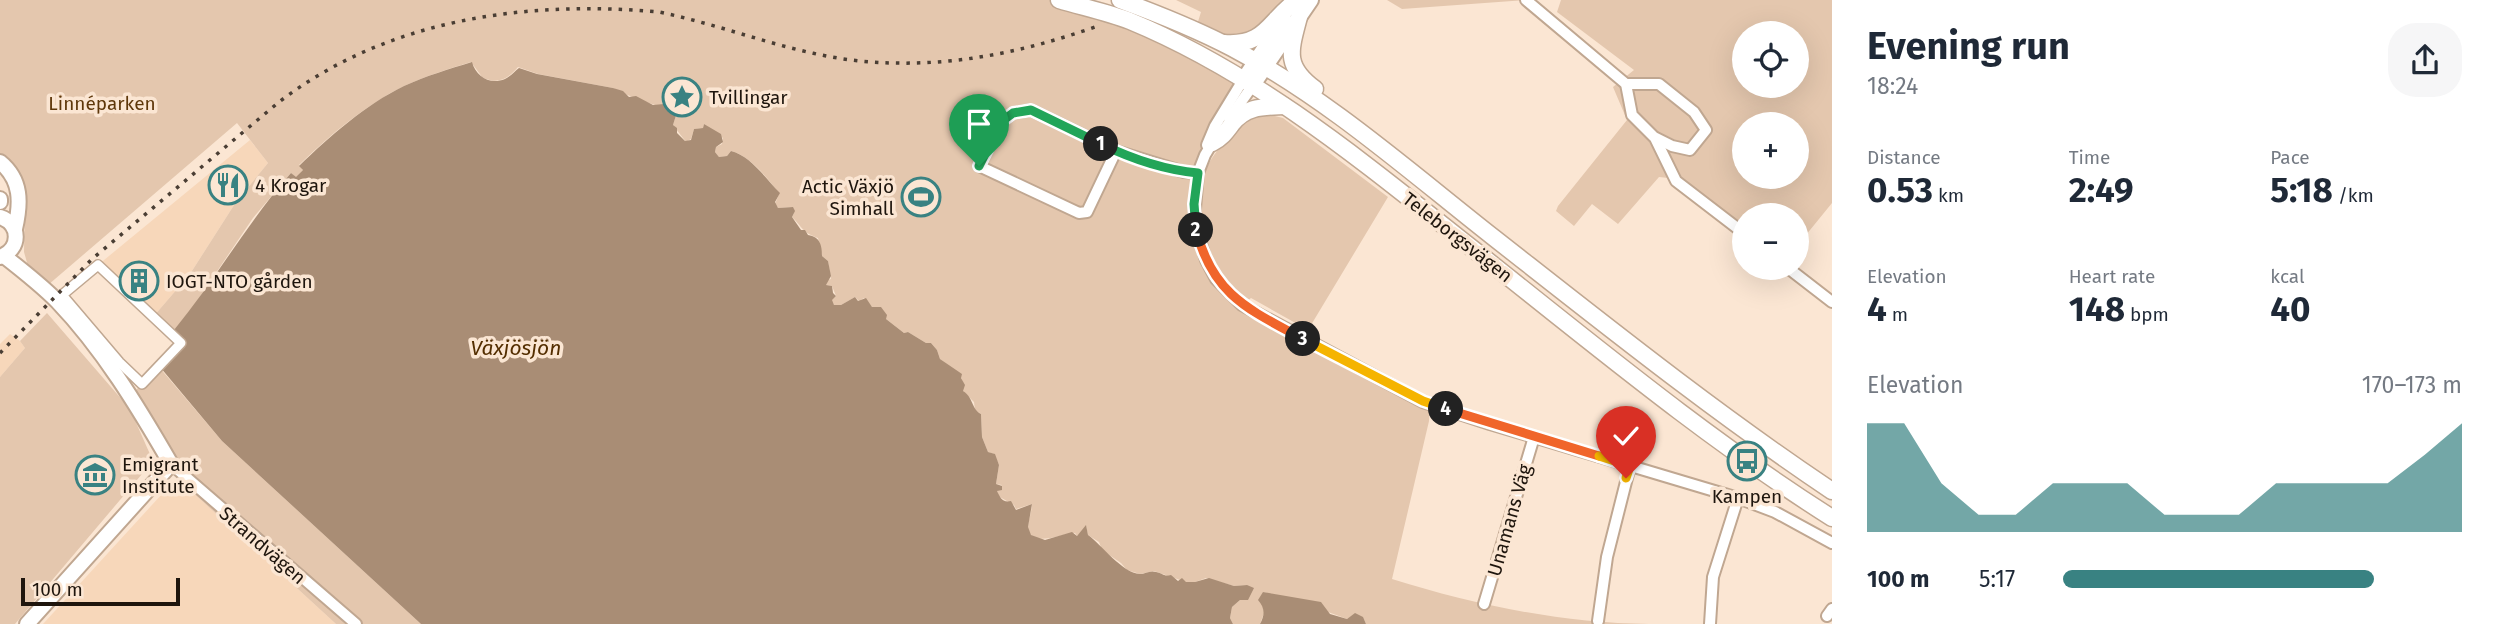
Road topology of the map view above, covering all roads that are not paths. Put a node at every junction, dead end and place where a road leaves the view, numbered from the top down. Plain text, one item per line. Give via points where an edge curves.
1 (1059, 0) edge
2 (1120, 0) edge
3 (1311, 0) edge
4 (1526, 0) edge
5 (1298, 6) edge
6 (1220, 42) junction
7 (1260, 64) junction
8 (1248, 83) junction
9 (1626, 84) junction
10 (1284, 106) junction
11 (1340, 117) junction
12 (1655, 138) junction
13 (1209, 149) junction
14 (1116, 151) junction
15 (0, 162) edge
16 (1198, 173) junction
17 (0, 217) edge
18 (1732, 224) edge
19 (15, 229) junction
20 (2, 256) edge
21 (1804, 280) edge
22 (1832, 302) edge
23 (181, 343) joint
24 (1534, 437) junction
25 (172, 464) junction
26 (1630, 466) junction
27 (1832, 491) edge
28 (1738, 498) junction
29 (1832, 519) edge
30 (1832, 543) edge
31 (1484, 604) dead end
32 (1598, 621) dead end
33 (27, 624) edge
34 (356, 624) edge
35 (1710, 624) edge

1 - 8 main road, Teleborgsvägen via 1128,20
2 - 6 main road, Teleborgsvägen
3 - 5 street
4 - 9 street
5 - 6 main road via 1286,8 1256,39
5 - 7 street
5 - 11 main road via 1291,52 1295,70
6 - 7 main road, Teleborgsvägen
7 - 8 street
7 - 11 main road, Teleborgsvägen
8 - 10 main road, Teleborgsvägen
8 - 13 street via 1214,126
9 - 12 street via 1632,115
9 - 12 street via 1659,84 1694,112 1706,130 1690,150
10 - 13 main road via 1247,111
10 - 29 main road, Teleborgsvägen via 1346,149 1671,405
11 - 27 main road, Teleborgsvägen via 1672,378
12 - 18 street via 1676,181
13 - 16 street
14 - 14 street via 1087,212 1079,214 979,166 1001,122 1013,113 1031,110
14 - 16 street
15 - 19 street via 10,170 18,189
16 - 24 street via 1194,221 1199,242 1216,279 1242,305 1423,401
17 - 19 street
19 - 20 street via 14,246
20 - 25 street via 42,287 82,331 127,390
21 - 22 street
23 - 23 street via 98,265 62,295 142,384
24 - 26 street
24 - 31 street, Unamans Väg
25 - 33 street
25 - 34 street, Strandvägen
26 - 28 street
26 - 32 street via 1607,557
28 - 30 street
28 - 35 street via 1713,577

